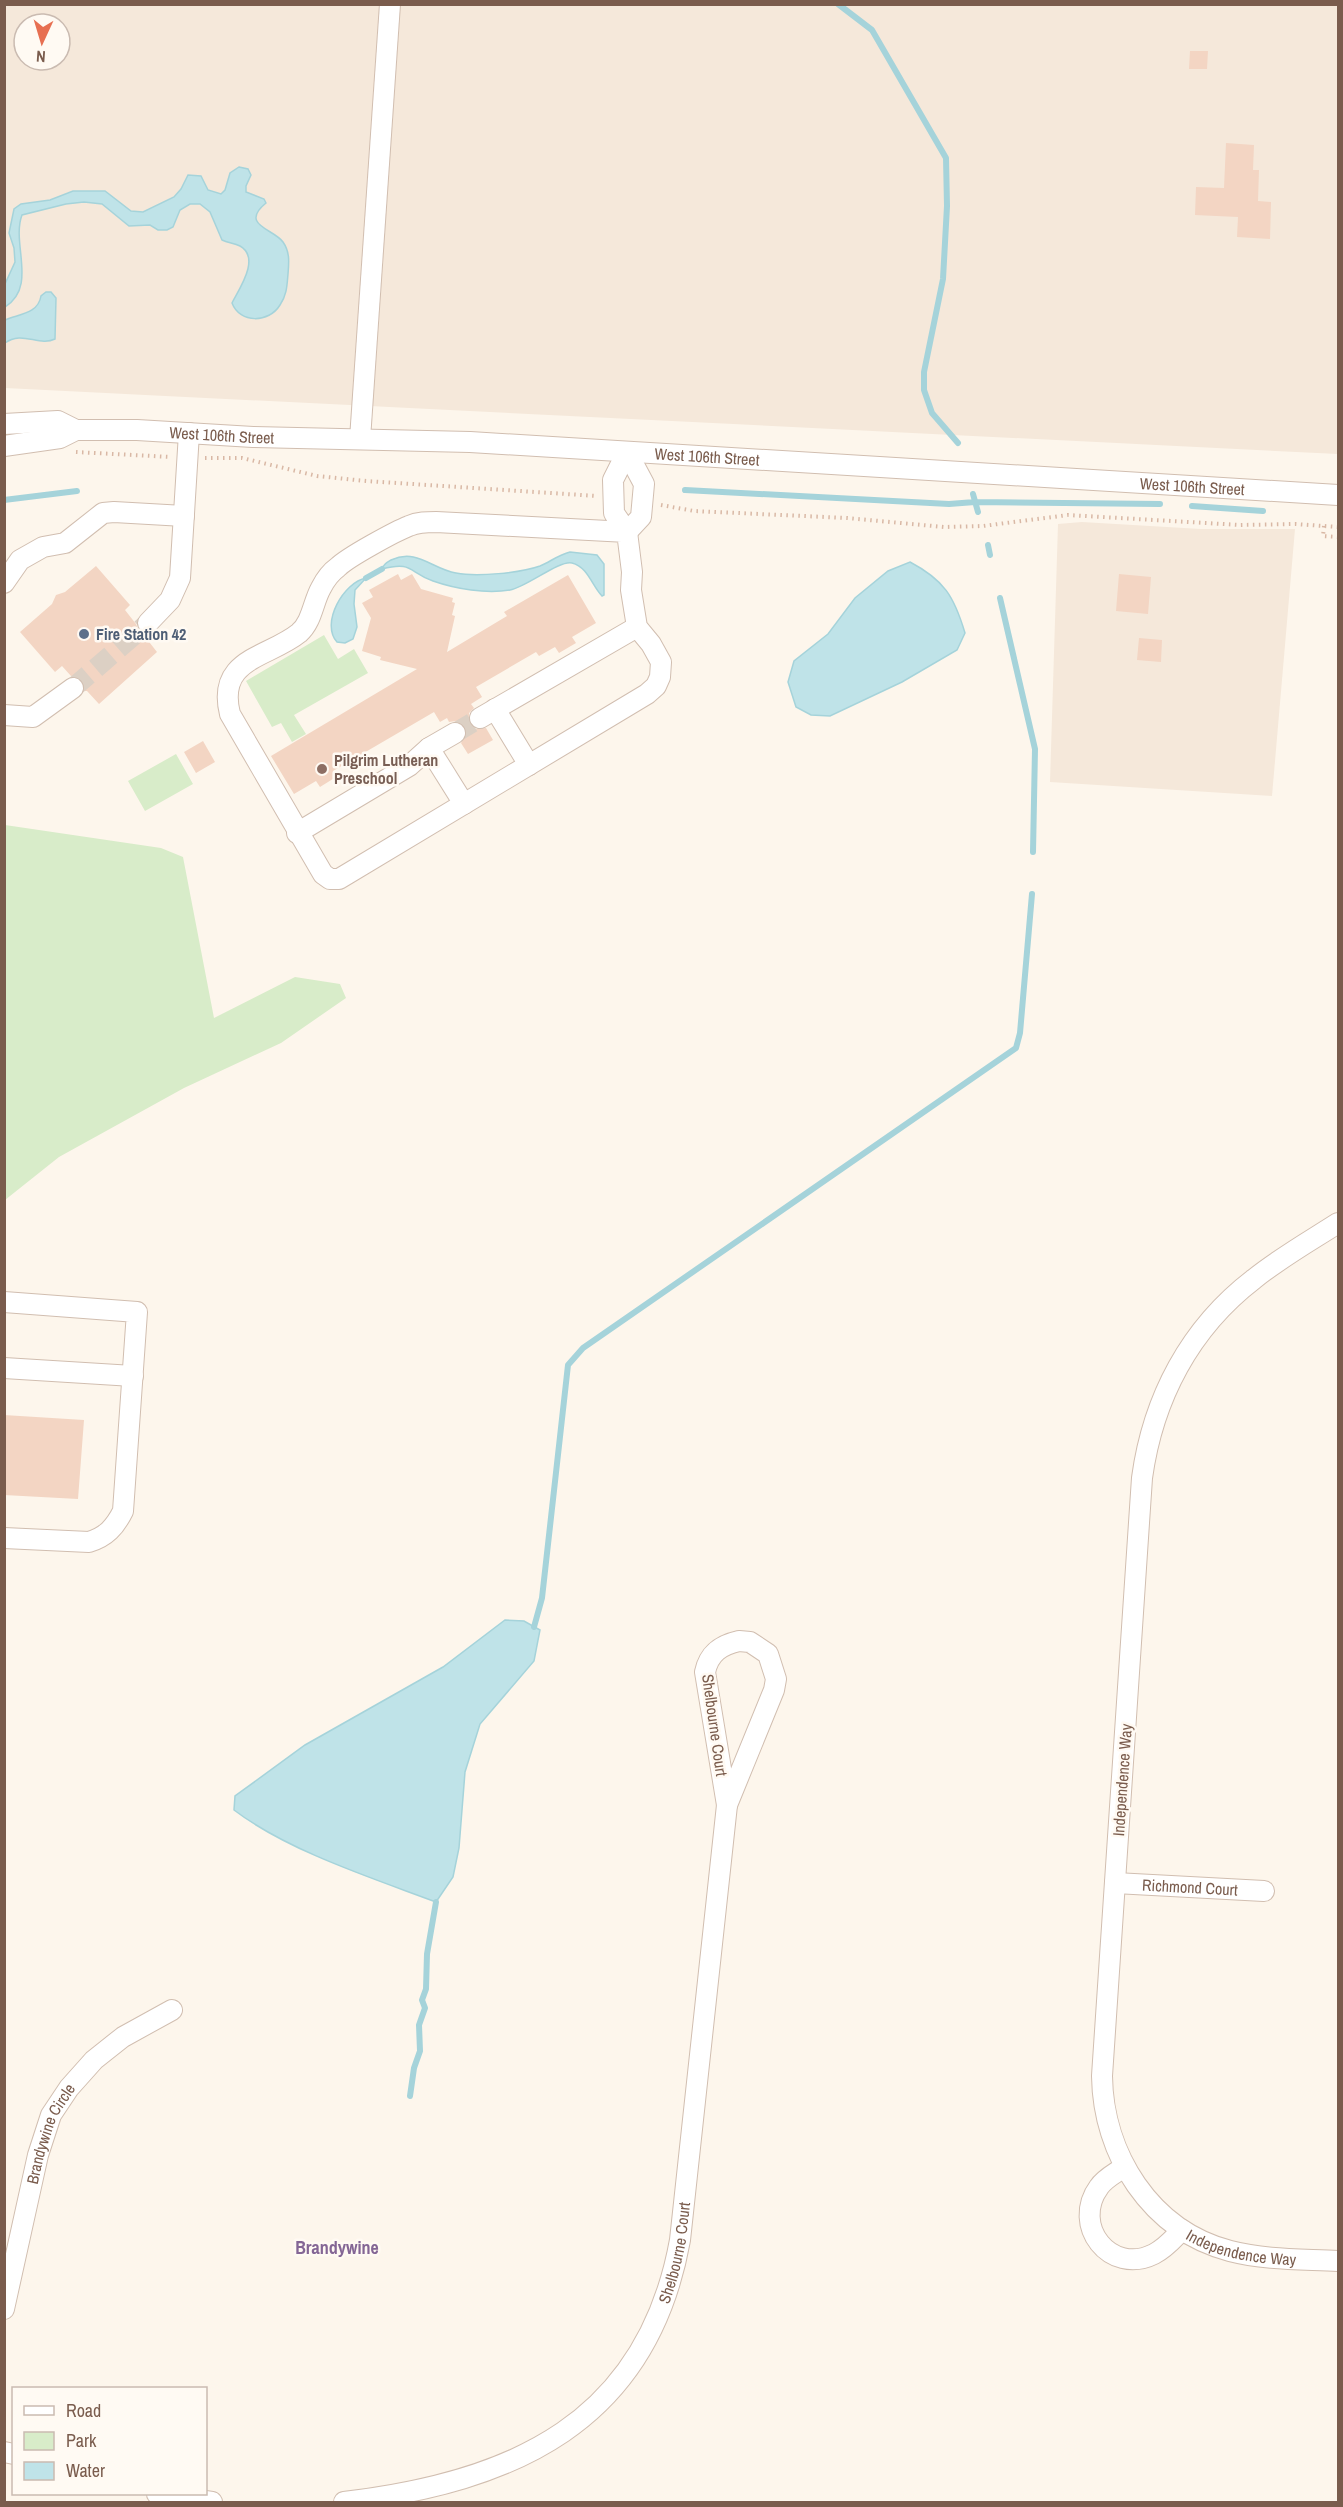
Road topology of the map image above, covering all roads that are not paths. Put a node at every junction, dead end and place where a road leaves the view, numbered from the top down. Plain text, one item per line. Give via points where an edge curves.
1 (390, 4) edge
2 (4, 424) edge
3 (76, 430) junction
4 (189, 433) junction
5 (360, 439) junction
6 (4, 446) edge
7 (627, 452) junction
8 (1338, 495) edge
9 (184, 516) junction
10 (627, 532) junction
11 (4, 583) edge
12 (148, 623) tunnel mouth
13 (637, 627) junction
14 (73, 688) tunnel mouth
15 (4, 715) edge
16 (455, 733) tunnel mouth
17 (429, 748) junction
18 (529, 765) junction
19 (464, 804) junction
20 (297, 833) junction
21 (1338, 1223) edge
22 (4, 1302) edge
23 (4, 1368) edge
24 (132, 1376) junction
25 (4, 1538) edge
26 (727, 1805) junction
27 (1115, 1883) junction
28 (1264, 1891) dead end
29 (172, 2010) dead end
30 (1124, 2167) junction
31 (1182, 2230) junction
32 (1338, 2261) edge
33 (4, 2309) edge
34 (169, 2495) edge
35 (212, 2502) edge
36 (344, 2502) edge

1 - 5 street
2 - 3 street, West 106th Street via 58,421
3 - 4 street, West 106th Street
3 - 6 street, West 106th Street via 60,438
4 - 5 street, West 106th Street
4 - 9 street
5 - 7 street, West 106th Street
7 - 8 street, West 106th Street
7 - 10 street via 613,480 614,513
7 - 10 street via 644,484 641,517
9 - 11 street via 103,513 65,543 43,547 20,560
9 - 12 street via 180,578 170,600
10 - 13 street
10 - 20 street via 423,522 408,526 340,564 321,587 300,632 250,658 230,683 227,700 239,732
13 - 18 street via 661,662 656,686
13 - 18 street via 488,714
14 - 15 street via 33,717
16 - 17 street
17 - 19 street
17 - 20 street via 409,766
18 - 19 street
19 - 20 street via 339,879 323,874
21 - 27 street, Independence Way via 1255,1278 1214,1315 1184,1355 1154,1418 1142,1478
22 - 24 street via 136,1312
23 - 24 street
24 - 25 street via 123,1511 118,1522 100,1539 89,1542
26 - 26 street, Shelbourne Court via 776,1679 768,1654 750,1642 739,1641 718,1649 705,1672
26 - 36 street, Shelbourne Court via 680,2241 672,2282 651,2335 606,2398 547,2443 495,2467 459,2478
27 - 28 street, Richmond Court
27 - 30 street, Independence Way via 1102,2096 1109,2130
29 - 33 street, Brandywine Circle via 123,2037 94,2060 51,2115 38,2155
30 - 31 street, Independence Way via 1145,2197
30 - 31 street via 1101,2184 1091,2203 1090,2224 1099,2245 1113,2256 1137,2259 1165,2247
31 - 32 street, Independence Way via 1208,2243 1246,2254
34 - 35 street

